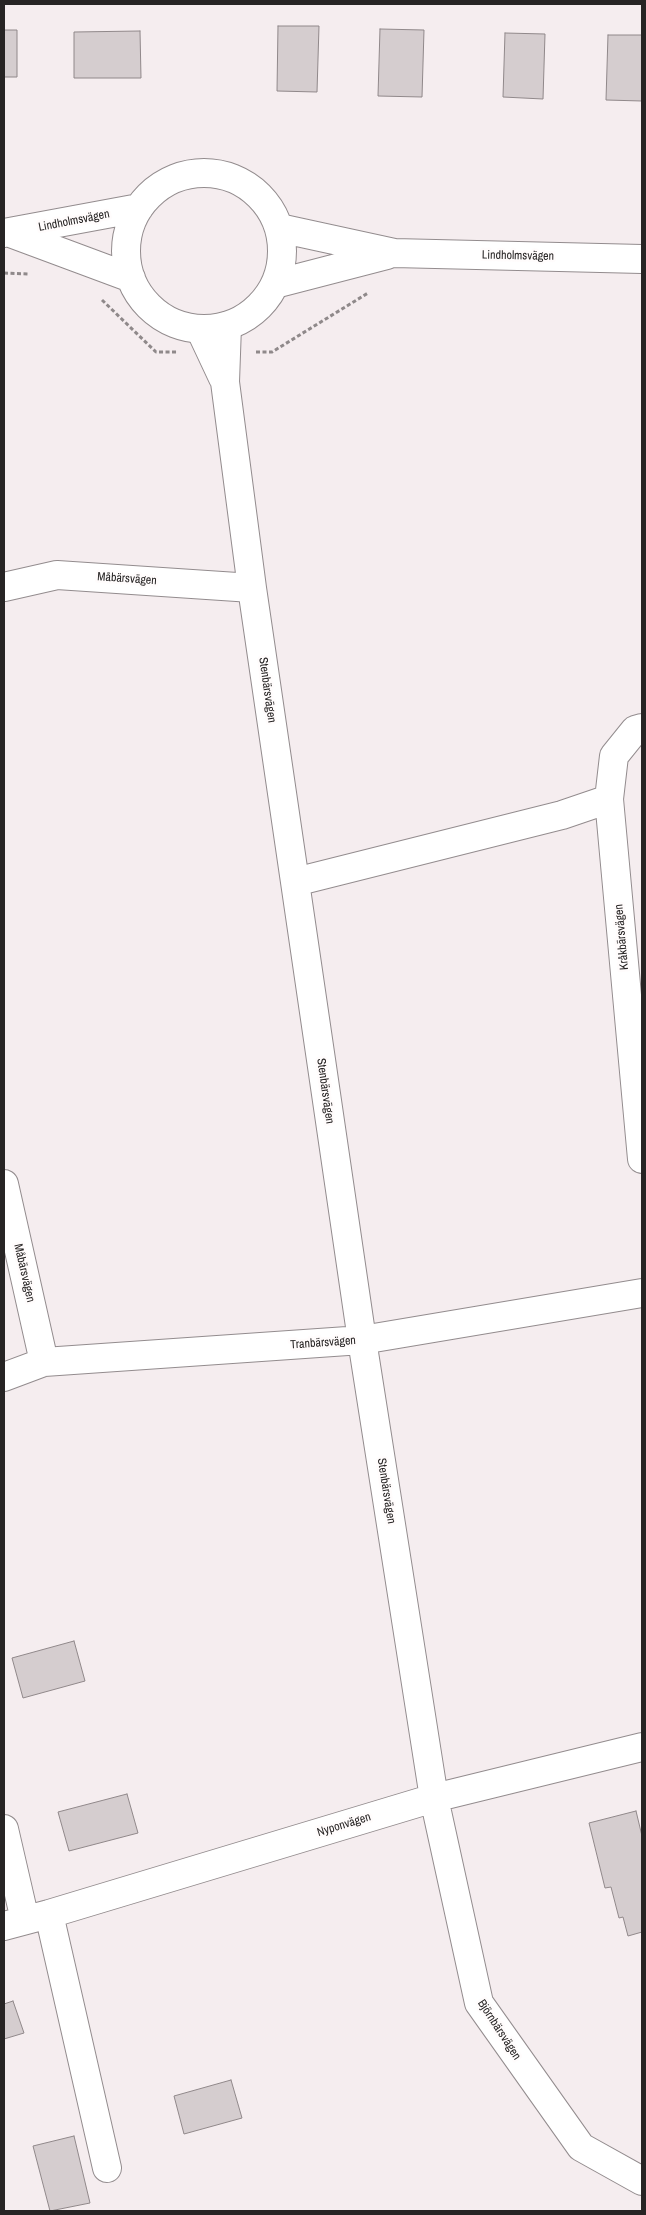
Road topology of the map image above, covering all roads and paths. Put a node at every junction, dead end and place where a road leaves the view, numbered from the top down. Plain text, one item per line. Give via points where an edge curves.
1 (138, 208) junction
2 (279, 228) junction
3 (7, 233) edge
4 (394, 253) junction
5 (642, 259) edge
6 (131, 278) junction
7 (275, 284) junction
8 (227, 326) junction
9 (200, 329) junction
10 (225, 382) junction
11 (4, 588) edge
12 (252, 588) junction
13 (642, 728) edge
14 (609, 800) junction
15 (295, 882) junction
16 (642, 1159) edge
17 (4, 1184) edge
18 (642, 1293) edge
19 (362, 1340) junction
20 (44, 1362) junction
21 (4, 1377) edge
22 (642, 1747) edge
23 (434, 1798) junction
24 (4, 1829) edge
25 (26, 1920) edge
26 (107, 2168) dead end
27 (642, 2181) edge

1 - 2 street via 164,183 203,173 223,175 242,182 258,194 271,210
1 - 3 street, Lindholmsvägen
1 - 6 street via 126,242
2 - 4 street, Lindholmsvägen
2 - 7 street via 282,248
3 - 6 street, Lindholmsvägen
4 - 5 street, Lindholmsvägen
4 - 7 street, Lindholmsvägen
6 - 9 street via 150,308 182,326
7 - 8 street via 252,313
8 - 9 street
8 - 10 street, Stenbärsvägen
9 - 10 street, Stenbärsvägen
10 - 12 street, Stenbärsvägen
11 - 12 street, Måbärsvägen via 57,575
12 - 15 street, Stenbärsvägen
13 - 14 street, Kråkbärsvägen via 635,730 614,756
14 - 15 street via 562,815
14 - 16 street, Kråkbärsvägen
15 - 19 street, Stenbärsvägen
17 - 20 street, Måbärsvägen
18 - 19 street, Tranbärsvägen
19 - 20 street, Tranbärsvägen
19 - 23 street, Stenbärsvägen
20 - 21 street, Tranbärsvägen
22 - 23 street, Nyponvägen
23 - 25 street, Nyponvägen
23 - 27 street, Björnbärsvägen via 479,2003 581,2147
24 - 25 street
25 - 26 street

